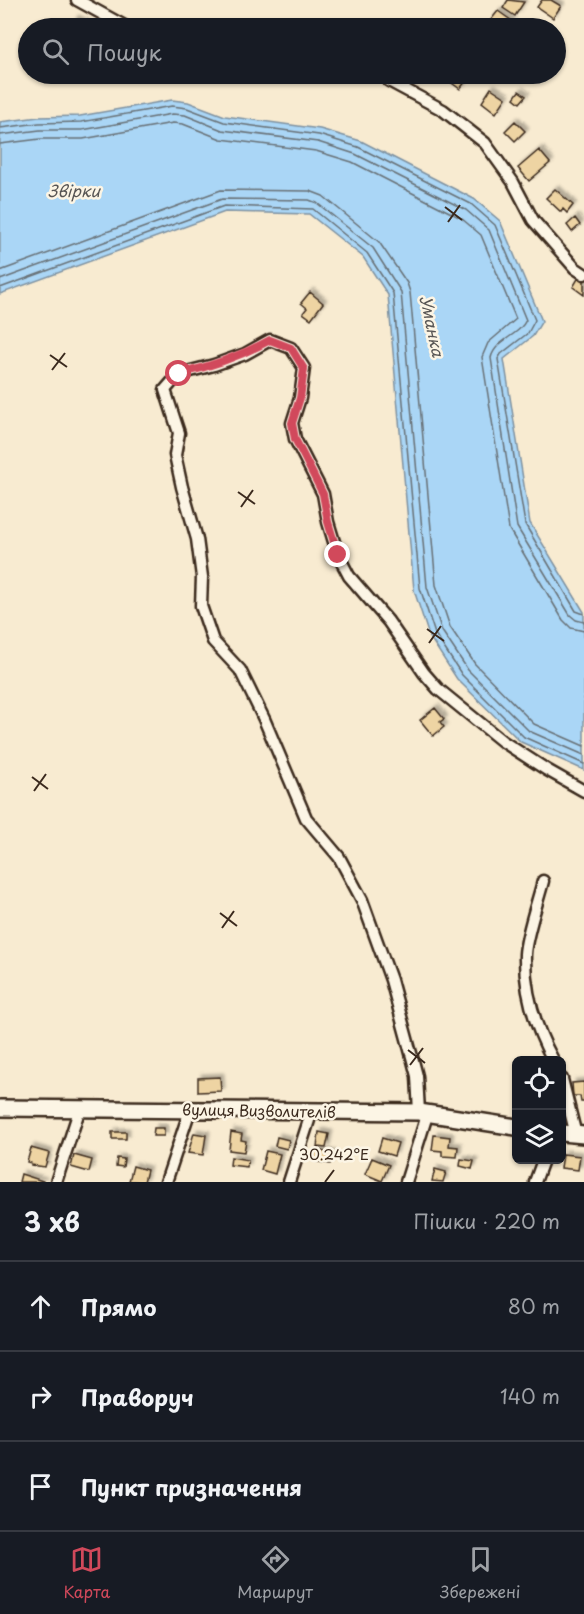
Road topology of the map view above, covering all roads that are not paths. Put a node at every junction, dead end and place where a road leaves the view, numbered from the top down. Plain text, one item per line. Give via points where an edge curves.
1 (77, 0) edge
2 (110, 18) edge
3 (395, 84) edge
4 (584, 274) edge
5 (584, 791) edge
6 (543, 881) dead end
7 (551, 1056) edge
8 (566, 1101) edge
9 (0, 1108) edge
10 (80, 1108) junction
11 (190, 1110) junction
12 (312, 1111) junction
13 (424, 1112) junction
14 (512, 1125) edge
15 (574, 1135) edge
16 (542, 1164) edge
17 (56, 1182) edge
18 (166, 1182) edge
19 (289, 1182) edge
20 (406, 1182) edge
21 (535, 1182) edge

1 - 2 street
3 - 4 street via 443,110 485,143 513,182 533,220
5 - 13 street via 502,741 438,689 349,576 338,555 323,494 295,439 292,423 304,369 291,348 270,340 214,366 179,374 165,390 179,433 175,455 197,538 201,606 213,640 240,670 306,818 339,857 362,900 391,980
6 - 7 street via 525,952 528,998
8 - 15 street
9 - 10 main road, вулиця Визволителів
10 - 11 main road, вулиця Визволителів
10 - 17 street
11 - 12 main road, вулиця Визволителів
11 - 18 street
12 - 13 main road, вулиця Визволителів
12 - 19 street
13 - 14 main road, вулиця Визволителів
13 - 20 street
16 - 21 street

